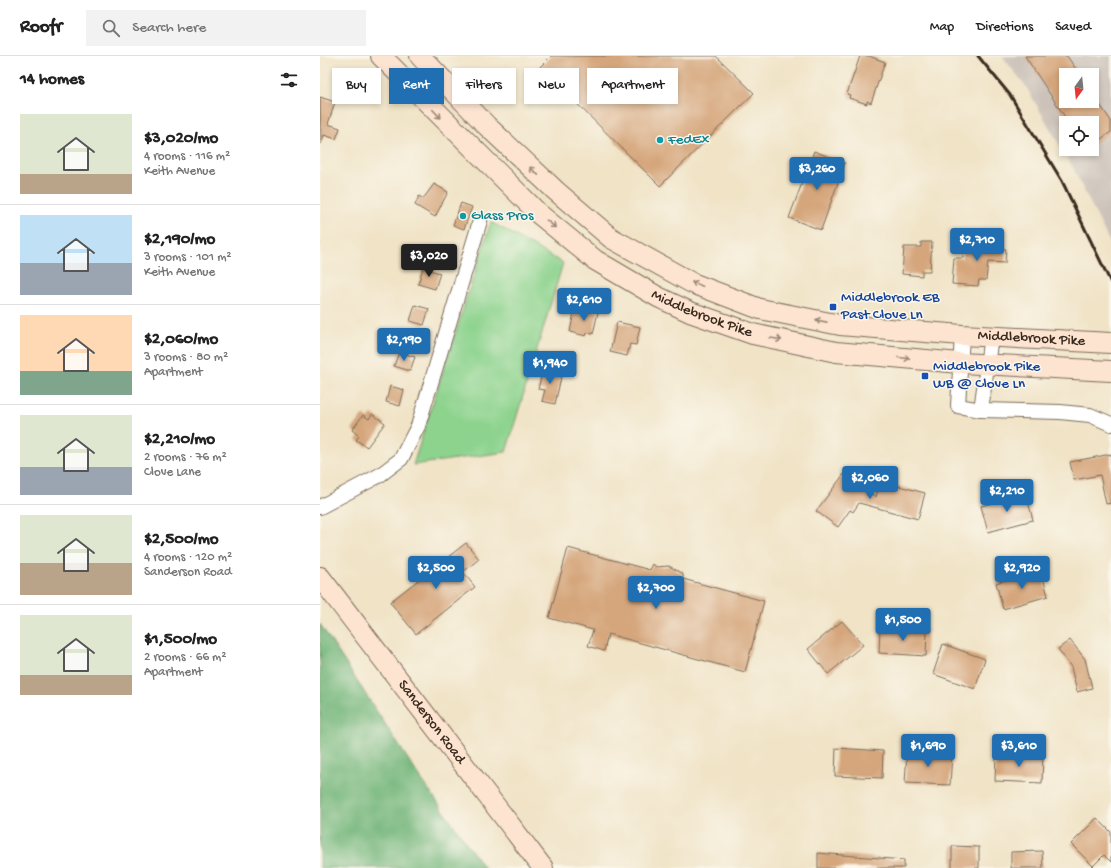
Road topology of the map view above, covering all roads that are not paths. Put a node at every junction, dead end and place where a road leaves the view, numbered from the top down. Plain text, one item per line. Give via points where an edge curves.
1 (380, 56) edge
2 (420, 56) edge
3 (480, 220) dead end
4 (962, 335) junction
5 (991, 336) junction
6 (1111, 343) edge
7 (960, 363) junction
8 (988, 364) junction
9 (1111, 371) edge
10 (981, 410) junction
11 (1111, 424) edge
12 (320, 507) edge
13 (320, 577) edge
14 (543, 868) edge

1 -> 7 main road, Middlebrook Pike via 539,214 595,260 658,297 690,312 753,334 836,352
4 -> 2 main road, Middlebrook Pike via 840,324 775,312 760,309 692,283 611,238 487,126
3 - 12 street via 418,426 401,458 380,474
4 - 5 main road, Middlebrook Pike
4 - 7 street
5 - 6 main road, Middlebrook Pike
5 - 8 street
7 - 8 main road, Middlebrook Pike
7 - 10 street via 958,406
8 - 9 main road, Middlebrook Pike
8 - 10 street
10 - 11 street via 1090,415
13 - 14 main road, Sanderson Road

